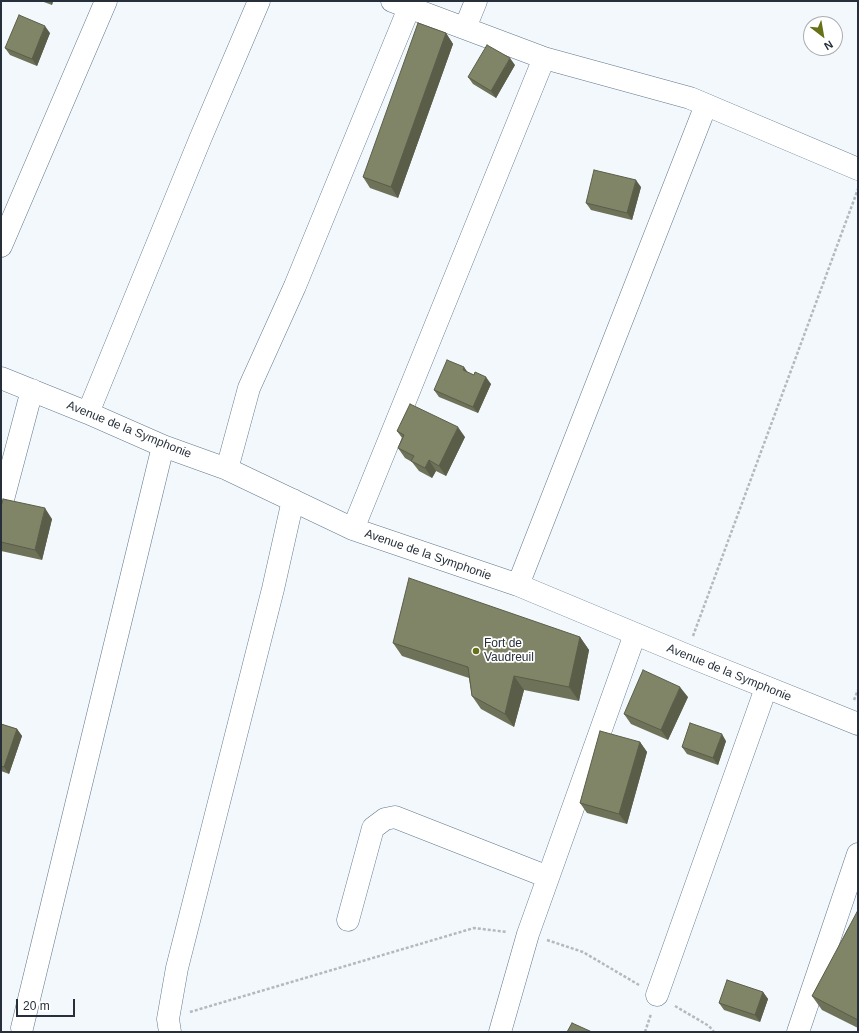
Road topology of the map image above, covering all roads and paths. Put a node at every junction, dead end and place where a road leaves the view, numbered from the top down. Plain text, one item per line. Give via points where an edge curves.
1 (106, 1) edge
2 (259, 1) edge
3 (476, 1) edge
4 (400, 5) edge
5 (465, 28) junction
6 (544, 58) junction
7 (706, 105) junction
8 (858, 169) edge
9 (858, 189) edge
10 (1, 246) edge
11 (1, 378) edge
12 (32, 390) junction
13 (88, 413) junction
14 (163, 446) junction
15 (227, 468) junction
16 (293, 500) junction
17 (1, 507) edge
18 (353, 529) junction
19 (518, 585) junction
20 (636, 634) junction
21 (686, 656) junction
22 (766, 688) junction
23 (858, 724) edge
24 (858, 854) edge
25 (548, 877) junction
26 (348, 920) dead end
27 (528, 934) junction
28 (657, 995) junction
29 (169, 1025) edge
30 (22, 1028) dead end
31 (500, 1032) edge
32 (714, 1032) edge
33 (798, 1032) edge

1 - 10 street
2 - 13 street
3 - 5 street
4 - 5 street
4 - 15 street via 295,286 249,388
5 - 6 street
6 - 7 street via 690,98
6 - 18 street
7 - 8 street
7 - 19 street
9 - 21 path
11 - 12 street, Avenue de la Symphonie
12 - 13 street, Avenue de la Symphonie
12 - 17 street
13 - 14 street, Avenue de la Symphonie
14 - 15 street, Avenue de la Symphonie
14 - 30 street
15 - 16 street, Avenue de la Symphonie
16 - 18 street, Avenue de la Symphonie
16 - 29 street via 177,968
18 - 19 street, Avenue de la Symphonie
19 - 20 street, Avenue de la Symphonie
20 - 21 street, Avenue de la Symphonie
20 - 25 street
21 - 22 street, Avenue de la Symphonie
22 - 23 street, Avenue de la Symphonie
22 - 28 street
24 - 33 street
25 - 26 street via 395,817 385,819 373,828
25 - 27 street
27 - 28 path via 583,952
27 - 29 path via 474,928
27 - 31 street
28 - 32 path via 709,1026

